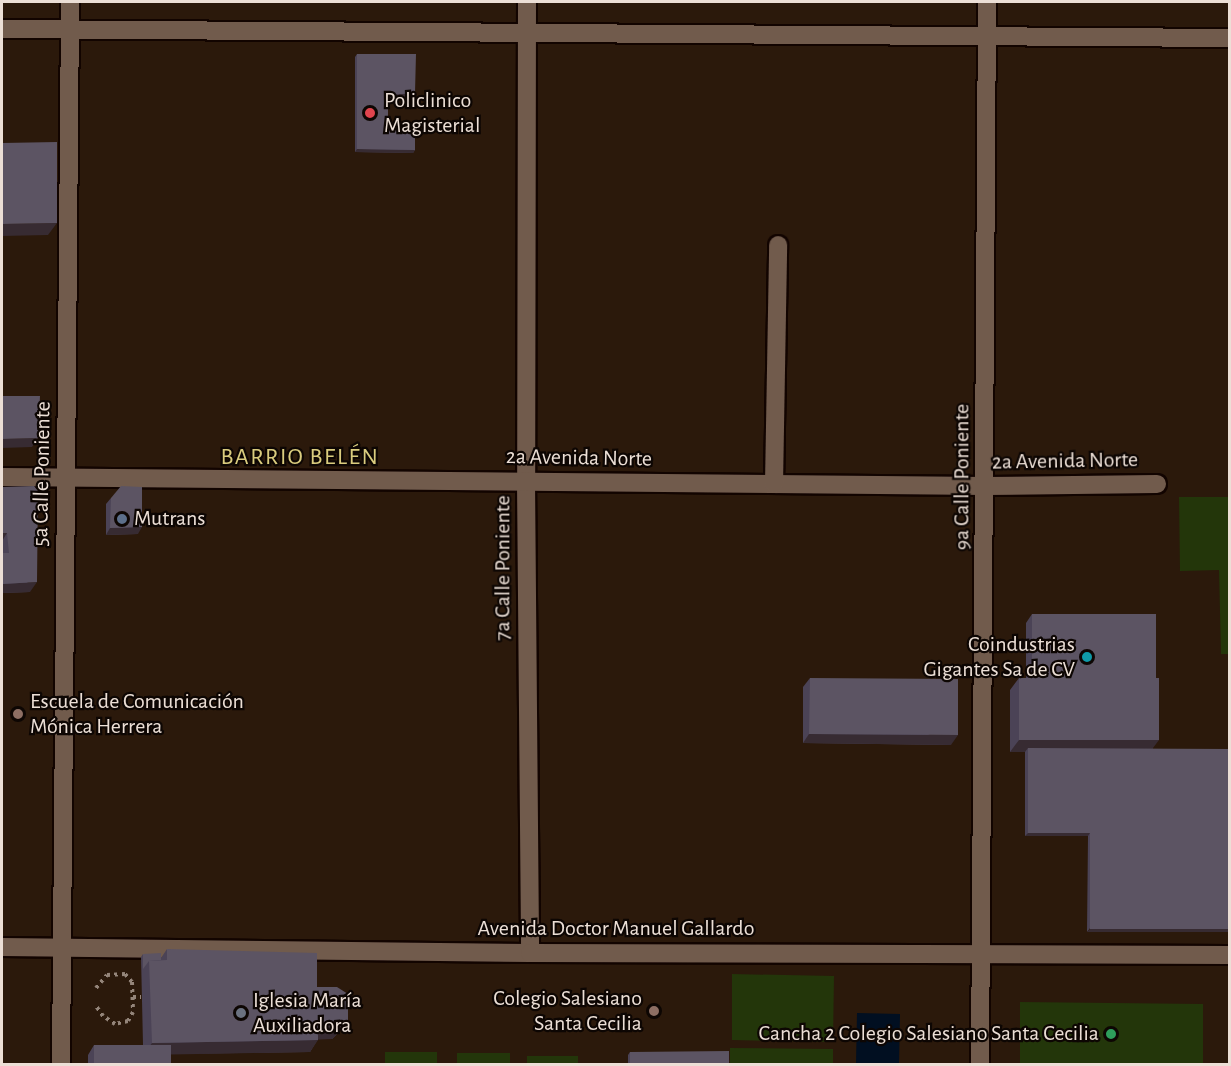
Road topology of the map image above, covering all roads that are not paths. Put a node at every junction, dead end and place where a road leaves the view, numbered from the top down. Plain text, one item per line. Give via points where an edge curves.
1 (70, 2) edge
2 (527, 2) edge
3 (987, 2) edge
4 (2, 29) edge
5 (70, 30) junction
6 (527, 35) junction
7 (988, 37) junction
8 (1230, 38) edge
9 (778, 245) dead end
10 (2, 477) edge
11 (66, 478) junction
12 (526, 481) junction
13 (774, 484) junction
14 (1157, 484) dead end
15 (986, 486) junction
16 (2, 947) edge
17 (61, 948) junction
18 (981, 953) junction
19 (530, 954) junction
20 (1230, 955) edge
21 (61, 1065) edge
22 (981, 1065) edge

1 - 5 street, 5a Calle Poniente
2 - 6 street, 7a Calle Poniente
3 - 7 street, 9a Calle Poniente
4 - 5 street
5 - 6 street
5 - 11 street, 5a Calle Poniente
6 - 7 street
6 - 12 street, 7a Calle Poniente
7 - 8 street
7 - 15 street, 9a Calle Poniente
9 - 13 street
10 - 11 street, 2a Avenida Norte
11 - 12 street, 2a Avenida Norte
11 - 17 street, 5a Calle Poniente
12 - 13 street, 2a Avenida Norte
12 - 19 street, 7a Calle Poniente
13 - 15 street, 2a Avenida Norte
14 - 15 street, 2a Avenida Norte
15 - 18 street, 9a Calle Poniente
16 - 17 street, Avenida Doctor Manuel Gallardo
17 - 19 street, Avenida Doctor Manuel Gallardo
17 - 21 street, 5a Calle Poniente
18 - 19 street, Avenida Doctor Manuel Gallardo
18 - 20 street, Avenida Doctor Manuel Gallardo
18 - 22 street, 9a Calle Poniente

